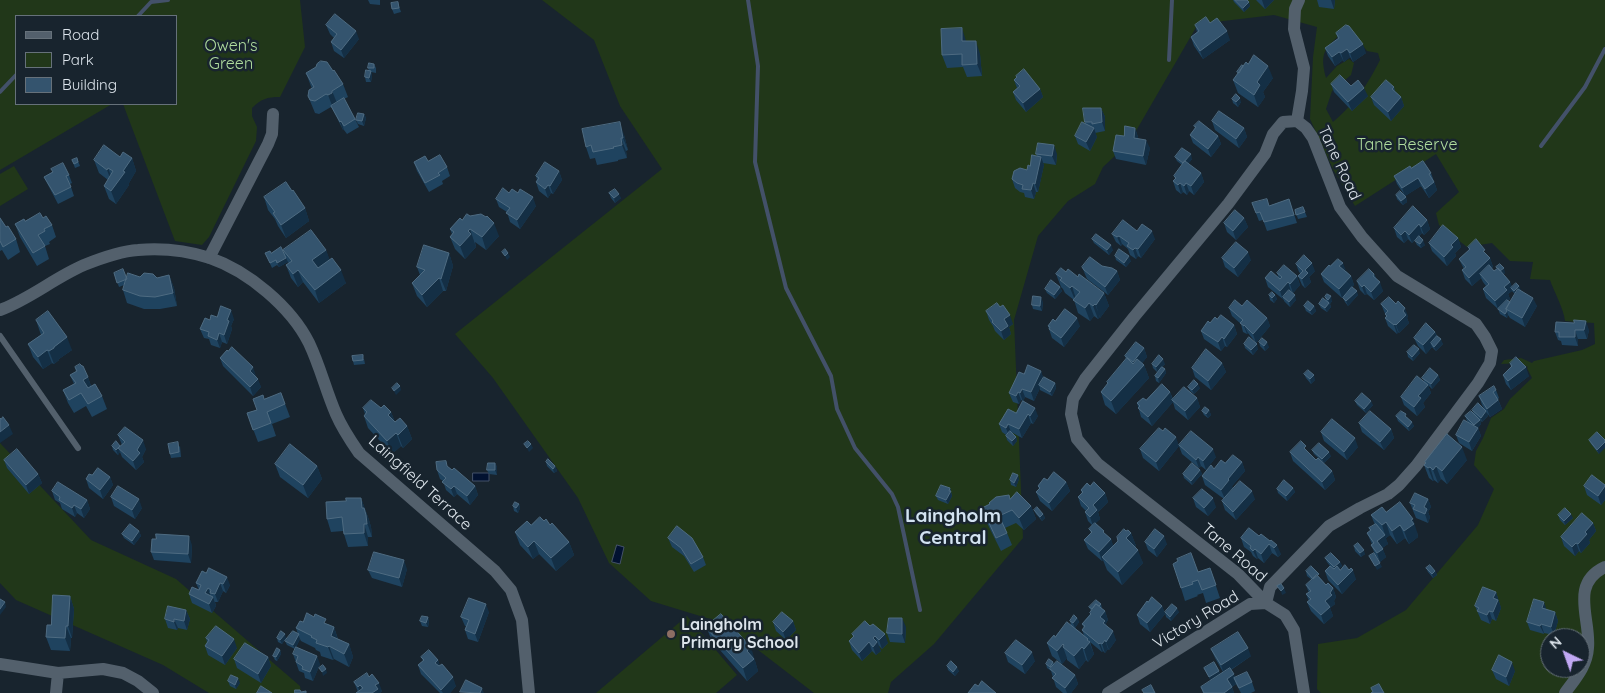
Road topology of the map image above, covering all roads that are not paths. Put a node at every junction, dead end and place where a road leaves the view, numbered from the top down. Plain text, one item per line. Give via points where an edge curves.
1 (1299, 0) edge
2 (273, 114) dead end
3 (1297, 121) junction
4 (209, 258) junction
5 (0, 310) edge
6 (0, 336) edge
7 (78, 448) dead end
8 (1605, 567) edge
9 (1266, 603) junction
10 (0, 664) edge
11 (58, 673) junction
12 (56, 693) edge
13 (153, 693) edge
14 (530, 693) edge
15 (1108, 693) edge
16 (1304, 693) edge
17 (1565, 693) edge

1 - 3 street, Tane Road via 1294,29 1304,68
2 - 4 street via 268,144
3 - 9 street, Tane Road via 1283,122 1273,134 1265,154 1228,204 1085,380 1073,399 1071,414 1077,439 1098,464 1238,574
3 - 9 street, Tane Road via 1313,138 1340,207 1362,237 1397,276 1476,324 1492,351 1490,363 1478,383 1399,486 1329,526 1270,587
4 - 5 street, Laingfield Terrace via 173,251 137,250 108,256 83,265
4 - 14 street, Laingfield Terrace via 246,277 270,294 285,310 308,343 336,415 359,453 495,571 511,590 522,620
6 - 7 lane
8 - 17 street via 1590,578 1584,595 1588,649 1582,670
9 - 15 street, Victory Road via 1250,604
9 - 16 street, Victory Road via 1285,615 1294,630
10 - 11 street
11 - 12 street
11 - 13 street via 102,670 123,673

